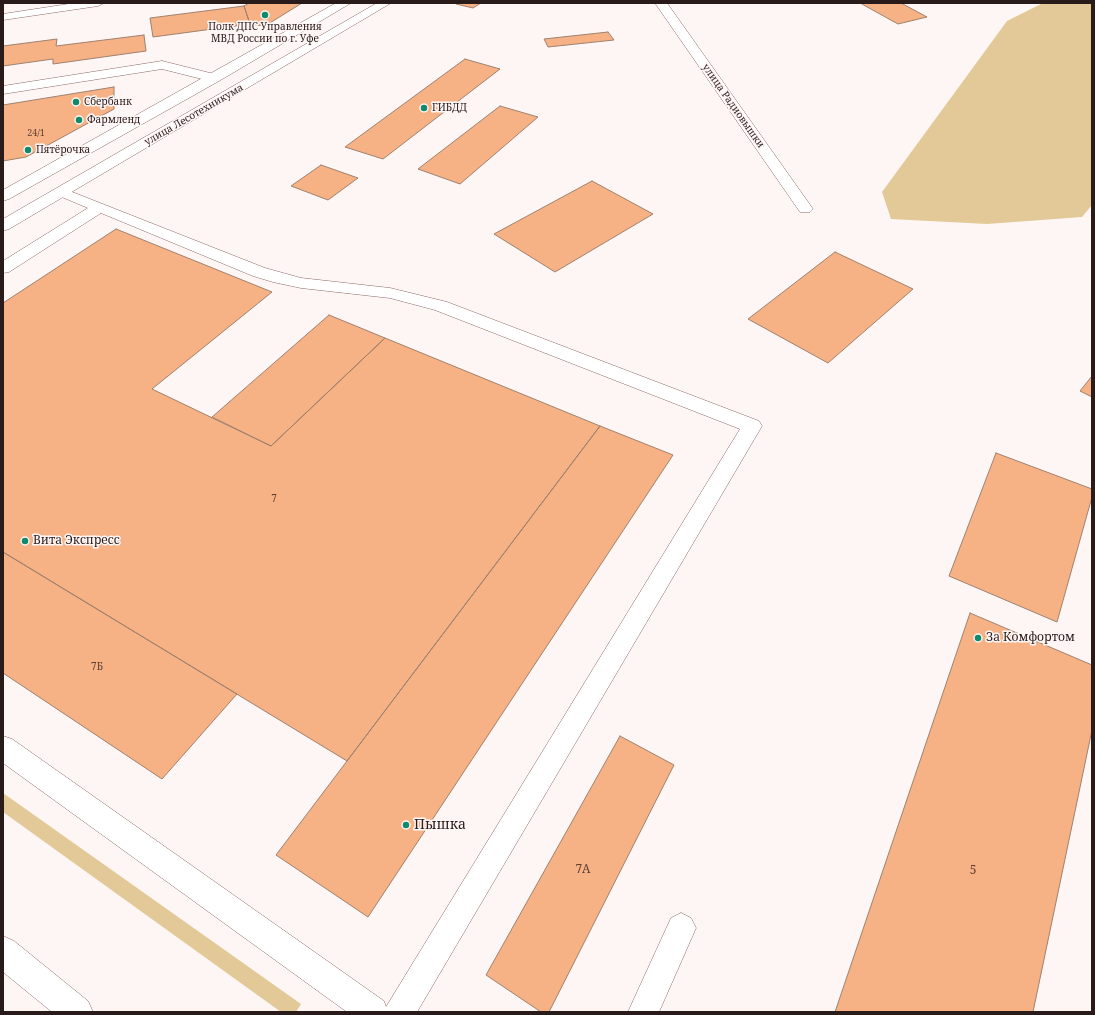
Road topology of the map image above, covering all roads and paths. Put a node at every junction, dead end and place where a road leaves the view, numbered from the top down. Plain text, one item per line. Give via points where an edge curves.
1 (98, 3) edge
2 (345, 3) edge
3 (385, 3) edge
4 (661, 3) edge
5 (3, 17) edge
6 (214, 78) junction
7 (3, 90) edge
8 (62, 192) junction
9 (3, 196) edge
10 (99, 208) junction
11 (805, 209) dead end
12 (3, 226) edge
13 (3, 268) edge
14 (3, 748) edge
15 (681, 928) dead end
16 (3, 952) edge
17 (77, 1012) edge
18 (373, 1012) edge
19 (400, 1012) edge
20 (643, 1012) edge

1 - 5 lane
2 - 6 main road, улица Лесотехникума
3 - 8 main road, улица Лесотехникума
4 - 11 lane, улица Радиовышки
6 - 7 lane via 162,66
6 - 9 main road, улица Лесотехникума
8 - 10 lane
8 - 12 main road, улица Лесотехникума
10 - 13 lane
10 - 19 lane via 279,278 301,283 390,293 442,306 752,426
14 - 18 lane
15 - 20 lane
16 - 17 main road

